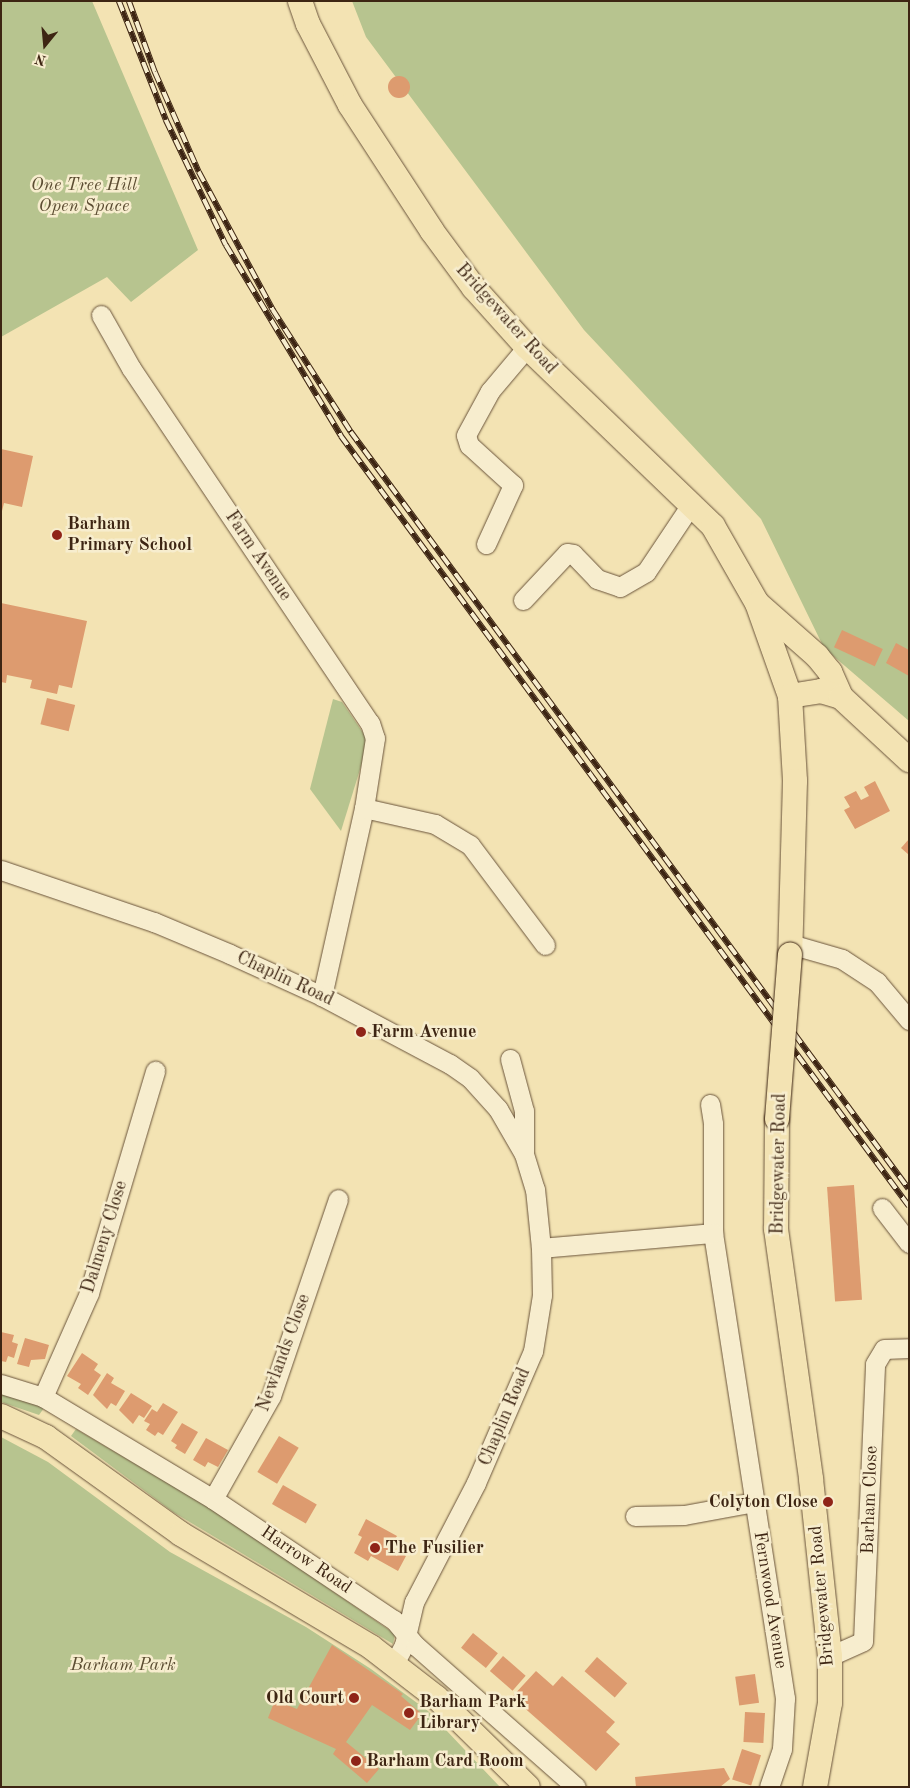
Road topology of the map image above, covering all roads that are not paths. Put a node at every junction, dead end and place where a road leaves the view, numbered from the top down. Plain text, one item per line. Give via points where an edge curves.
1 (300, 1) edge
2 (101, 315) dead end
3 (527, 347) junction
4 (692, 503) junction
5 (486, 544) dead end
6 (523, 600) dead end
7 (757, 603) junction
8 (790, 696) junction
9 (841, 697) junction
10 (909, 760) edge
11 (364, 808) junction
12 (1, 870) edge
13 (545, 945) dead end
14 (790, 950) junction
15 (322, 996) junction
16 (909, 1020) edge
17 (510, 1059) dead end
18 (155, 1071) dead end
19 (710, 1104) dead end
20 (524, 1154) junction
21 (338, 1199) dead end
22 (882, 1208) dead end
23 (713, 1233) junction
24 (909, 1244) edge
25 (541, 1248) junction
26 (909, 1348) edge
27 (1, 1384) edge
28 (43, 1397) junction
29 (1, 1416) edge
30 (213, 1499) junction
31 (755, 1502) junction
32 (635, 1516) dead end
33 (407, 1634) junction
34 (830, 1656) junction
35 (394, 1664) junction
36 (528, 1787) edge
37 (576, 1787) edge
38 (769, 1787) edge
39 (815, 1787) edge

1 - 3 main road, Bridgewater Road via 308,24 350,105 426,223 474,288
2 - 11 street, Farm Avenue via 131,368 370,723 375,738
3 - 4 main road, Bridgewater Road
3 - 5 street via 490,390 466,435 469,445 512,485
4 - 6 street via 646,572 620,587 597,579 572,554 566,553
4 - 7 main road, Bridgewater Road via 713,526
7 - 8 main road, Bridgewater Road
7 - 9 main road, Bridgewater Road via 817,656 830,672
8 - 9 main road via 821,691
8 - 14 main road, Bridgewater Road via 795,781
9 - 10 main road
11 - 13 street via 435,824 470,846
11 - 15 street, Farm Avenue
12 - 15 street, Chaplin Road via 154,922
14 - 16 street via 842,959 877,982
14 - 34 main road, Bridgewater Road, bridge via 777,1119 776,1229 811,1479
15 - 20 street, Chaplin Road via 450,1064 470,1078 498,1110
17 - 20 street, Chaplin Road via 524,1112
18 - 28 street, Dalmeny Close via 89,1294
19 - 23 street, Fernwood Avenue via 713,1124
20 - 25 street, Chaplin Road via 536,1189
21 - 30 street, Newlands Close via 271,1396
22 - 24 street
23 - 25 street
23 - 31 street, Fernwood Avenue
25 - 33 street, Chaplin Road via 542,1295 533,1351 476,1483 414,1602
26 - 34 street, Barham Close via 884,1349 875,1364 863,1641
27 - 28 street, Harrow Road
28 - 30 street, Harrow Road
29 - 35 main road, Harrow Road via 46,1437 181,1534 325,1617
30 - 33 street, Harrow Road via 387,1615
31 - 32 street via 684,1515
31 - 38 street, Fernwood Avenue via 785,1698 782,1749
33 - 35 street, Chaplin Road
33 - 37 street, Harrow Road via 416,1646
34 - 39 main road, Bridgewater Road via 830,1703
35 - 36 main road, Harrow Road via 437,1698

